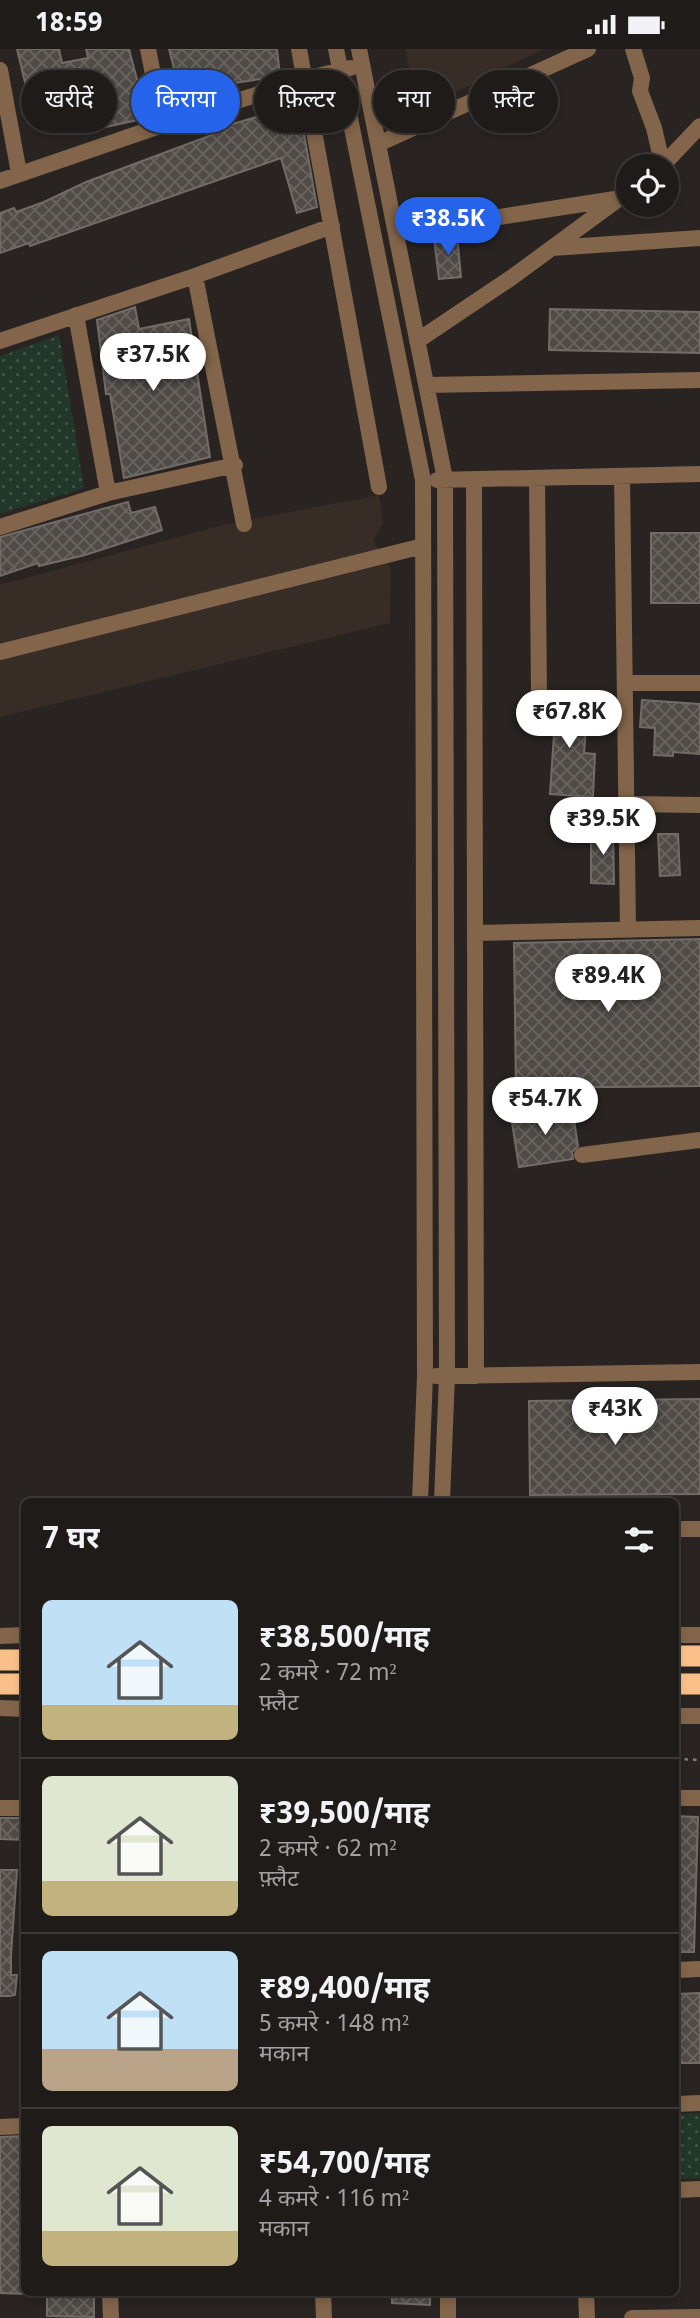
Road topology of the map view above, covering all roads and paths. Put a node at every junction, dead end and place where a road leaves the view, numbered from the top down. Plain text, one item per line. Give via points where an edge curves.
1 (148, 49) edge
2 (299, 49) edge
3 (337, 49) edge
4 (588, 49) edge
5 (633, 49) edge
6 (360, 56) edge
7 (0, 70) edge
8 (152, 70) edge
9 (303, 70) edge
10 (341, 70) edge
11 (342, 70) edge
12 (700, 126) edge
13 (139, 133) edge
14 (315, 133) edge
15 (353, 133) edge
16 (378, 144) junction
17 (659, 154) edge
18 (674, 154) edge
19 (19, 173) junction
20 (0, 181) edge
21 (616, 196) edge
22 (616, 201) edge
23 (332, 226) junction
24 (396, 233) junction
25 (700, 238) edge
26 (552, 248) junction
27 (195, 276) junction
28 (76, 315) junction
29 (0, 341) edge
30 (417, 341) junction
31 (700, 380) edge
32 (426, 385) junction
33 (235, 465) junction
34 (700, 474) edge
35 (622, 476) junction
36 (537, 478) junction
37 (445, 479) junction
38 (474, 479) junction
39 (423, 480) junction
40 (379, 487) dead end
41 (108, 493) junction
42 (244, 524) dead end
43 (0, 527) edge
44 (423, 547) junction
45 (0, 652) edge
46 (700, 683) edge
47 (625, 684) junction
48 (539, 696) dead end
49 (626, 804) junction
50 (700, 805) edge
51 (700, 928) edge
52 (628, 929) junction
53 (475, 933) junction
54 (700, 1140) edge
55 (582, 1155) dead end
56 (700, 1372) edge
57 (425, 1376) junction
58 (447, 1376) junction
59 (476, 1376) junction
60 (420, 1498) edge
61 (442, 1498) edge
62 (679, 1529) edge
63 (700, 1529) edge
64 (21, 1635) edge
65 (679, 1635) edge
66 (700, 1635) edge
67 (0, 1636) edge
68 (679, 1656) edge
69 (700, 1656) edge
70 (0, 1660) edge
71 (21, 1660) edge
72 (21, 1683) edge
73 (0, 1684) edge
74 (679, 1684) edge
75 (700, 1684) edge
76 (0, 1708) edge
77 (21, 1709) edge
78 (679, 1716) edge
79 (700, 1716) edge
80 (679, 1759) edge
81 (700, 1760) edge
82 (679, 1798) edge
83 (700, 1798) edge
84 (0, 1808) edge
85 (21, 1808) edge
86 (700, 1969) edge
87 (679, 1970) edge
88 (700, 2103) edge
89 (679, 2104) edge
90 (21, 2126) edge
91 (0, 2127) edge
92 (700, 2189) edge
93 (679, 2190) edge
94 (110, 2296) edge
95 (323, 2296) edge
96 (448, 2296) edge
97 (586, 2296) edge
98 (700, 2317) edge
99 (111, 2318) edge
100 (324, 2318) edge
101 (448, 2318) edge
102 (587, 2318) edge
103 (632, 2318) edge

1 - 8 street
2 - 9 street
3 - 10 street
4 - 16 street
5 - 17 street
6 - 11 street
6 - 16 street
7 - 19 street
12 - 18 street
13 - 19 street
14 - 23 street
15 - 39 street
16 - 24 street
19 - 20 street
21 - 24 street
22 - 26 street
23 - 27 street
23 - 40 street
24 - 30 street
25 - 26 street
26 - 30 street
27 - 28 street
27 - 33 street
28 - 29 street
28 - 41 street
30 - 32 street
31 - 32 street
32 - 37 street
33 - 41 street
33 - 42 street
34 - 35 street
35 - 36 street
35 - 47 street
36 - 38 street
36 - 48 street
37 - 38 street
37 - 39 street
37 - 58 street
38 - 53 street
39 - 44 street
41 - 43 street
44 - 45 street
44 - 57 street
46 - 47 street
47 - 49 street
49 - 50 street
49 - 52 street
51 - 52 street
52 - 53 street
53 - 59 street
54 - 55 street
56 - 59 street
57 - 58 street
57 - 60 street
58 - 59 street
58 - 61 street
62 - 63 street
64 - 67 street
65 - 66 street
68 - 69 highway
70 - 71 highway
72 - 73 highway
74 - 75 highway
76 - 77 street
78 - 79 street
80 - 81 path
82 - 83 street
84 - 85 street
86 - 87 street
88 - 89 street
90 - 91 street
92 - 93 street
94 - 99 street
95 - 100 street
96 - 101 street
97 - 102 street
98 - 103 street

